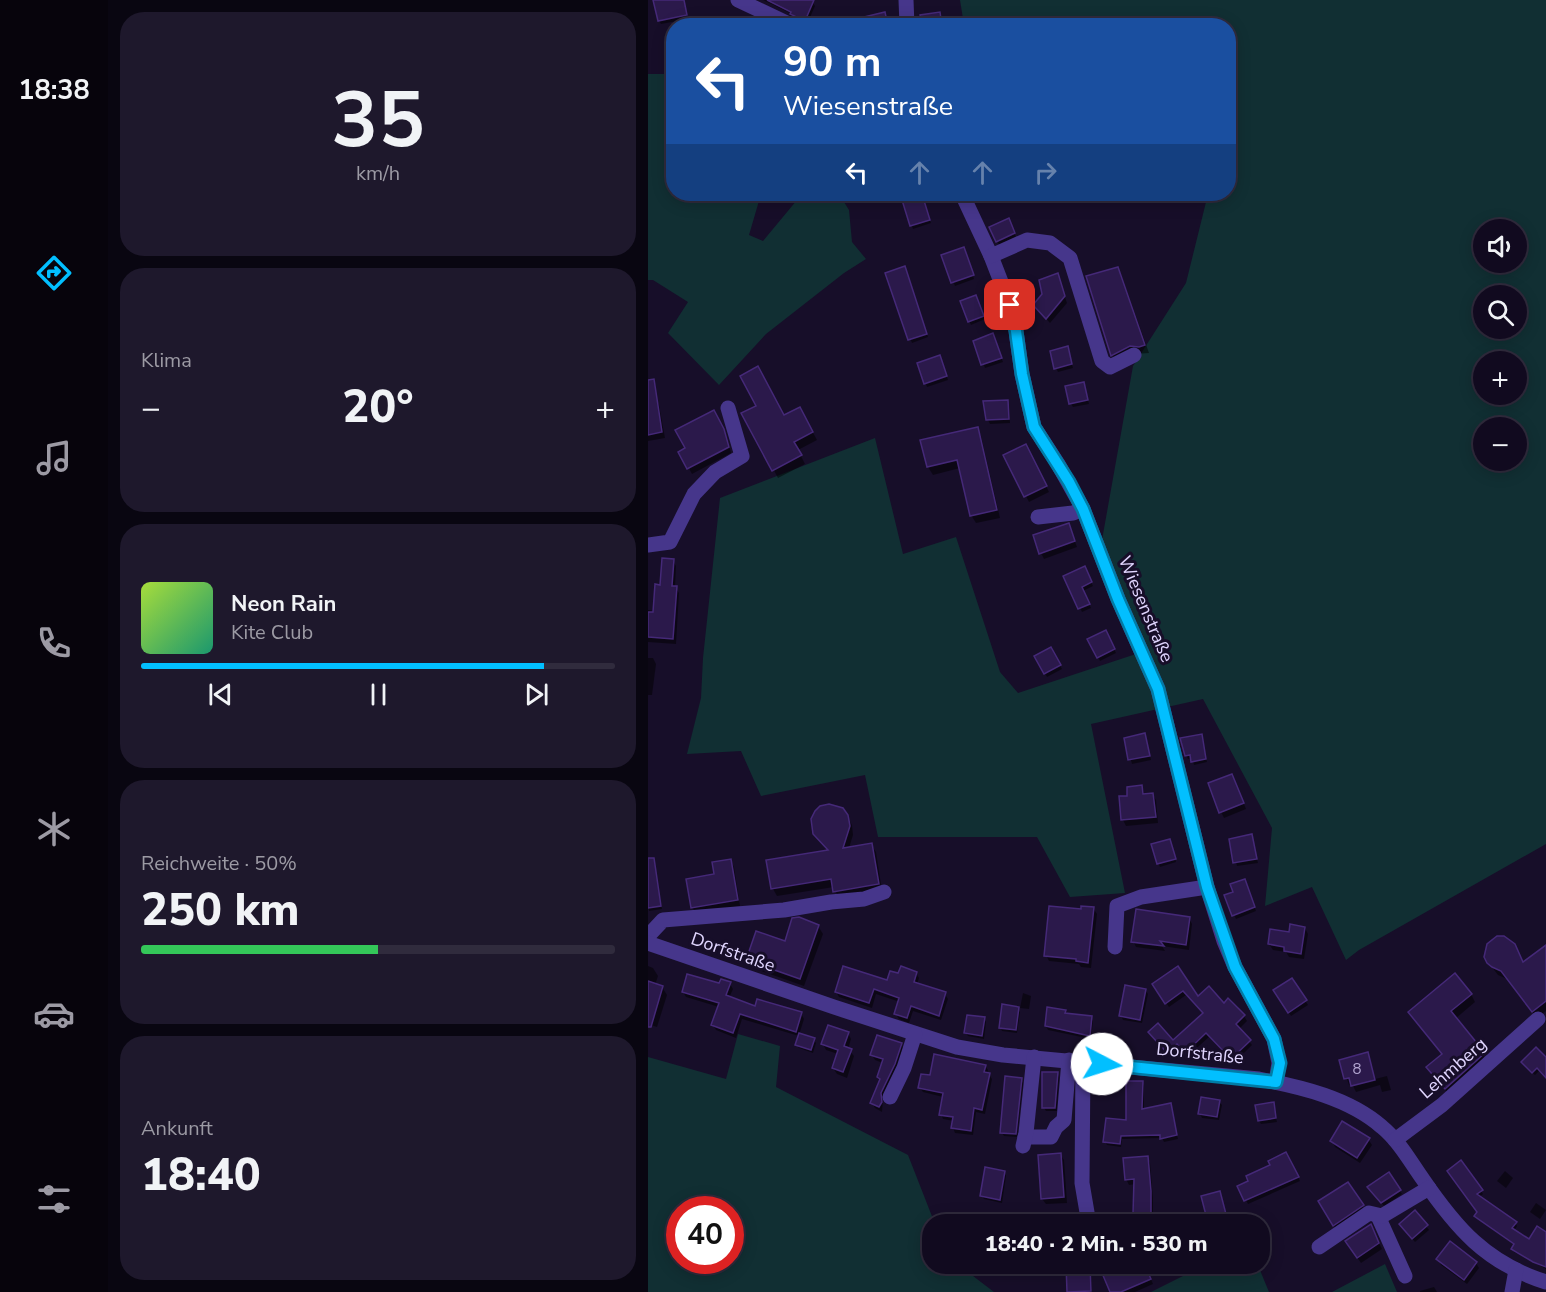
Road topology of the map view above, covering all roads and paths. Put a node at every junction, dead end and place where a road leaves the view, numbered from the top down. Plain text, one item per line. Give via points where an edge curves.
1 (738, 0) edge
2 (906, 0) edge
3 (776, 18) edge
4 (907, 18) edge
5 (965, 201) edge
6 (991, 256) junction
7 (1134, 355) dead end
8 (728, 408) dead end
9 (1083, 509) junction
10 (1038, 517) dead end
11 (648, 545) edge
12 (1207, 887) junction
13 (884, 892) dead end
14 (648, 936) edge
15 (648, 943) edge
16 (1115, 947) dead end
17 (1539, 1024) edge
18 (915, 1034) junction
19 (1034, 1057) junction
20 (1076, 1061) junction
21 (1276, 1082) junction
22 (890, 1097) dead end
23 (1395, 1140) junction
24 (1429, 1188) junction
25 (1087, 1214) edge
26 (1378, 1216) junction
27 (1319, 1247) dead end
28 (1516, 1270) junction
29 (1405, 1276) dead end
30 (1546, 1282) edge
31 (1512, 1292) edge

1 - 3 street
2 - 4 street
5 - 6 street, Wiesenstraße
6 - 7 street via 1027,240 1050,243 1070,258 1102,361 1110,367
6 - 9 street, Wiesenstraße via 1010,305 1034,427
8 - 11 street via 742,456 715,472 694,494 670,542
9 - 10 street
9 - 12 street, Wiesenstraße via 1158,689
12 - 16 street via 1141,897 1117,906
12 - 21 street, Wiesenstraße via 1235,967 1274,1039 1280,1063
13 - 14 street via 864,899 783,910 663,920
15 - 18 street, Dorfstraße
17 - 23 street, Lehmberg
18 - 19 street, Dorfstraße via 976,1051
18 - 22 street
19 - 20 street, Dorfstraße
19 - 20 street via 1024,1142 1051,1137 1064,1120
20 - 21 street, Dorfstraße
20 - 25 street
21 - 23 street, Dorfstraße via 1353,1108
23 - 24 street, Dorfstraße
24 - 26 street
24 - 28 street, Dorfstraße via 1470,1239
26 - 27 street via 1369,1213
26 - 29 street
28 - 30 street, Dorfstraße
28 - 31 street

